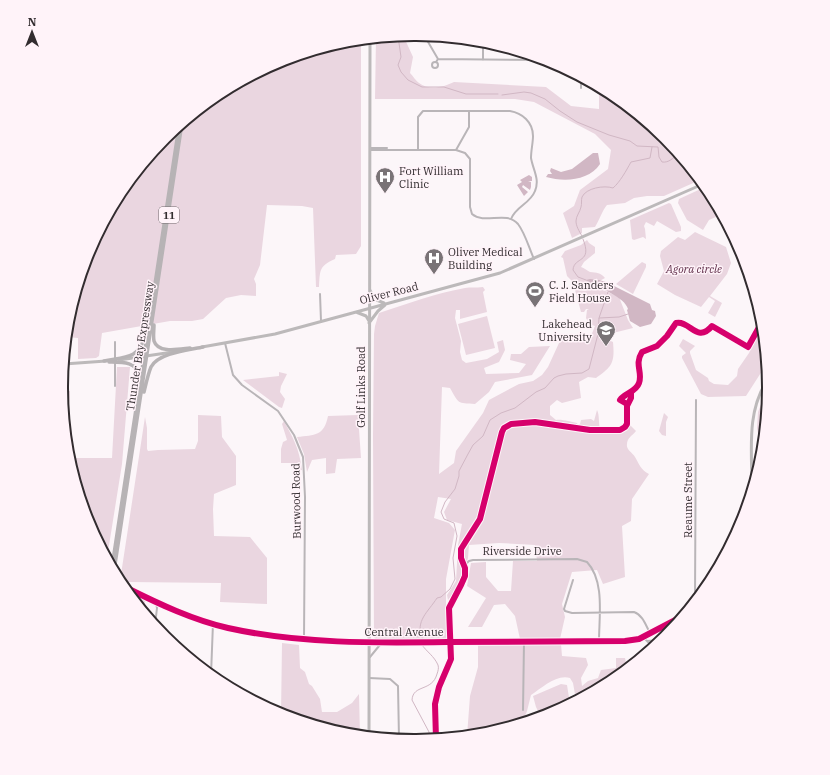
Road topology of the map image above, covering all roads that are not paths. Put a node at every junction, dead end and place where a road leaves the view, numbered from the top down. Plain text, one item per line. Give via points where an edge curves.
1 (428, 42) edge
2 (370, 44) edge
3 (483, 48) edge
4 (438, 59) junction
5 (484, 60) junction
6 (529, 60) edge
7 (436, 62) dead end
8 (581, 84) edge
9 (581, 88) dead end
10 (469, 111) junction
11 (180, 133) edge
12 (178, 135) edge
13 (370, 149) junction
14 (418, 150) junction
15 (456, 150) junction
16 (697, 187) edge
17 (511, 219) junction
18 (534, 259) junction
19 (369, 289) junction
20 (320, 294) dead end
21 (385, 303) junction
22 (153, 308) junction
23 (369, 308) junction
24 (354, 312) junction
25 (321, 321) junction
26 (369, 323) junction
27 (115, 342) dead end
28 (226, 343) junction
29 (203, 347) junction
30 (146, 356) junction
31 (104, 361) joint
32 (115, 361) junction
33 (69, 364) edge
34 (115, 386) dead end
35 (762, 390) edge
36 (696, 400) dead end
37 (138, 408) junction
38 (753, 464) edge
39 (113, 558) edge
40 (115, 562) edge
41 (573, 580) dead end
42 (695, 591) edge
43 (136, 593) edge
44 (156, 603) junction
45 (599, 613) junction
46 (156, 618) edge
47 (213, 623) junction
48 (669, 624) edge
49 (650, 634) junction
50 (643, 637) junction
51 (304, 640) junction
52 (599, 641) junction
53 (647, 641) joint
54 (651, 641) edge
55 (370, 642) junction
56 (386, 642) junction
57 (451, 642) junction
58 (524, 642) junction
59 (369, 658) junction
60 (211, 668) edge
61 (369, 678) junction
62 (523, 710) dead end
63 (369, 731) edge
64 (399, 733) edge
65 (436, 733) edge

1 - 4 street
2 - 13 main road, Golf Links Road
3 - 5 street
4 - 5 street
4 - 7 street
5 - 6 street
8 - 9 street
10 - 14 street via 421,112 418,117
10 - 15 street via 469,127
10 - 17 street via 514,112 524,117 532,128 531,157 537,177 536,187 530,200 514,212
11 - 22 highway, Thunder Bay Expressway / 11
12 - 22 highway, Thunder Bay Expressway / 11
13 - 14 street
13 - 19 main road, Golf Links Road
14 - 15 street
15 - 17 street via 465,153 470,159 472,214 480,218
16 - 18 main road, Oliver Road
17 - 18 street via 519,225
18 - 21 main road, Oliver Road via 490,277
19 - 21 main road via 374,298
19 - 23 main road, Golf Links Road
20 - 25 street
21 - 23 main road, Oliver Road
21 - 26 main road
22 - 29 highway via 154,336 157,345 166,349
22 - 30 highway, Thunder Bay Expressway / 11
22 - 32 highway via 142,346 133,354
23 - 24 main road, Oliver Road
23 - 26 main road, Golf Links Road
24 - 25 main road, Oliver Road
24 - 26 main road via 366,316
25 - 28 main road, Oliver Road via 275,334
26 - 55 main road, Golf Links Road
27 - 32 street
28 - 29 main road, Oliver Road
28 - 51 street, Burwood Road via 233,375 242,385 278,411 294,435 303,457
29 - 30 main road, Oliver Road
29 - 37 highway via 171,354 156,361 150,371
30 - 32 main road, Oliver Road
30 - 37 highway, Thunder Bay Expressway / 11
31 - 32 highway
31 - 33 main road
32 - 34 street
32 - 37 highway via 130,364 138,370
35 - 38 main road via 756,401 753,416
36 - 42 street, Reaume Street
37 - 39 highway, Thunder Bay Expressway / 11
37 - 40 highway, Thunder Bay Expressway / 11
41 - 45 street via 565,611
43 - 44 street, Central Avenue
44 - 46 street
44 - 47 street, Central Avenue
45 - 49 street via 639,613
45 - 52 street
45 - 57 street, Riverside Drive via 599,585 590,565 582,560 473,560 466,564 464,581 449,606
47 - 51 street, Central Avenue via 253,633
47 - 60 street
48 - 49 street, Central Avenue
49 - 50 street, Central Avenue
50 - 52 street, Central Avenue via 625,641
50 - 53 street
51 - 55 street, Central Avenue
52 - 58 street, Central Avenue
53 - 54 street
55 - 56 street, Central Avenue
55 - 59 main road, Golf Links Road
56 - 57 street, Central Avenue
56 - 59 street
57 - 58 street, Central Avenue
57 - 65 street, Riverside Drive via 451,659 435,704
58 - 62 street
59 - 61 main road, Golf Links Road
61 - 63 main road, Golf Links Road
61 - 64 street via 390,679 398,686

